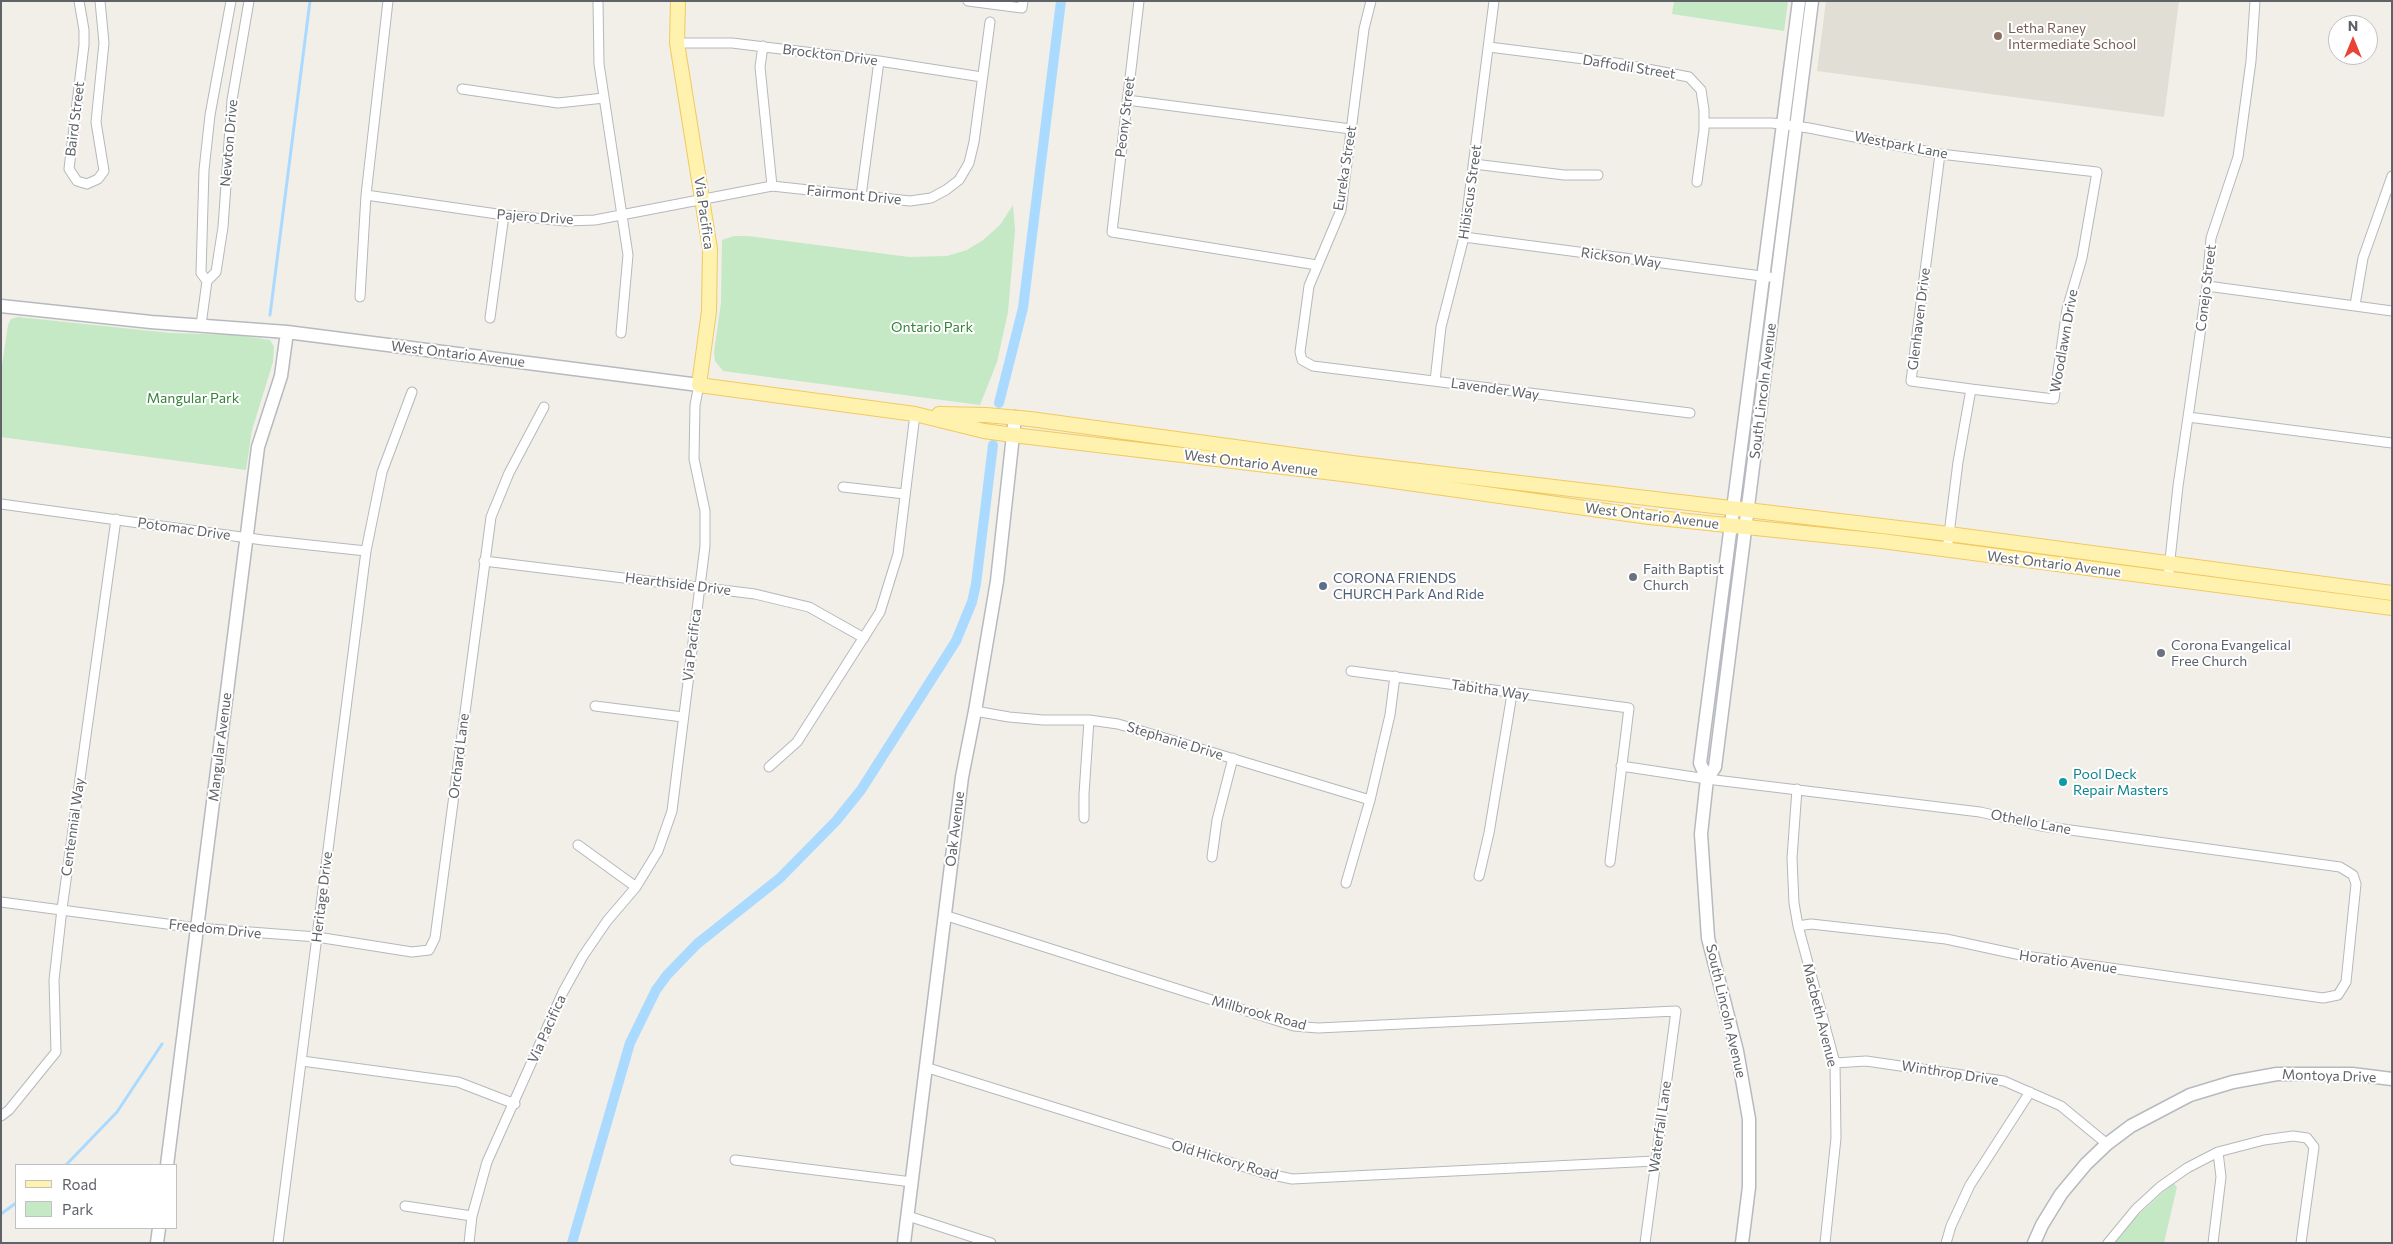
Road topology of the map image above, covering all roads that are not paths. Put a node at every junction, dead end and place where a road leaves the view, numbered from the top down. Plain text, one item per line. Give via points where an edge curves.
1 (80, 1) edge
2 (100, 1) edge
3 (231, 1) edge
4 (250, 1) edge
5 (388, 1) edge
6 (598, 1) edge
7 (678, 1) edge
8 (968, 1) edge
9 (1139, 1) edge
10 (1371, 1) edge
11 (1494, 1) edge
12 (1799, 1) edge
13 (1812, 1) edge
14 (2255, 1) edge
15 (1022, 5) edge
16 (990, 22) dead end
17 (677, 43) junction
18 (763, 46) junction
19 (1489, 47) junction
20 (879, 61) junction
21 (982, 77) junction
22 (462, 89) dead end
23 (604, 98) junction
24 (1128, 100) junction
25 (1704, 123) junction
26 (1789, 125) junction
27 (1351, 129) junction
28 (1940, 154) junction
29 (1474, 164) junction
30 (2097, 172) joint
31 (1598, 175) dead end
32 (2392, 176) edge
33 (1697, 182) dead end
34 (772, 186) junction
35 (366, 196) junction
36 (861, 196) junction
37 (703, 200) junction
38 (622, 213) junction
39 (504, 215) junction
40 (1464, 237) junction
41 (1317, 265) junction
42 (1763, 276) junction
43 (1777, 278) junction
44 (207, 281) junction
45 (2207, 286) junction
46 (360, 296) dead end
47 (1, 306) edge
48 (2355, 306) junction
49 (2392, 310) edge
50 (1, 312) edge
51 (490, 318) dead end
52 (201, 325) junction
53 (287, 332) junction
54 (621, 333) dead end
55 (1302, 360) joint
56 (1435, 381) junction
57 (699, 385) junction
58 (1971, 389) junction
59 (412, 392) dead end
60 (544, 407) dead end
61 (1690, 413) dead end
62 (915, 414) junction
63 (1015, 417) junction
64 (2188, 417) junction
65 (1014, 435) junction
66 (2392, 443) edge
67 (843, 487) dead end
68 (905, 494) junction
69 (1, 504) edge
70 (1741, 509) junction
71 (116, 519) junction
72 (1731, 526) junction
73 (1746, 527) junction
74 (1949, 534) junction
75 (246, 538) junction
76 (1947, 550) junction
77 (366, 551) junction
78 (484, 561) junction
79 (2168, 571) junction
80 (700, 588) junction
81 (2392, 593) edge
82 (2392, 608) edge
83 (864, 638) junction
84 (1351, 671) dead end
85 (1395, 676) junction
86 (1512, 694) junction
87 (595, 706) dead end
88 (975, 711) junction
89 (683, 717) junction
90 (1089, 720) junction
91 (1233, 758) junction
92 (1621, 766) junction
93 (769, 767) dead end
94 (1707, 779) junction
95 (1796, 789) junction
96 (1370, 800) junction
97 (1084, 818) dead end
98 (578, 845) dead end
99 (1212, 857) dead end
100 (1610, 862) dead end
101 (1479, 876) dead end
102 (1346, 883) dead end
103 (636, 887) junction
104 (1, 902) edge
105 (62, 910) junction
106 (944, 915) junction
107 (1798, 926) junction
108 (198, 928) junction
109 (317, 937) junction
110 (429, 950) joint
111 (2338, 995) joint
112 (1676, 1011) joint
113 (302, 1061) junction
114 (1835, 1063) junction
115 (925, 1067) junction
116 (2392, 1078) edge
117 (2030, 1092) junction
118 (515, 1104) junction
119 (1, 1116) edge
120 (2107, 1144) junction
121 (2218, 1152) junction
122 (734, 1160) dead end
123 (1655, 1161) junction
124 (167, 1164) edge
125 (912, 1182) junction
126 (405, 1206) dead end
127 (472, 1216) junction
128 (908, 1216) junction
129 (159, 1229) edge
130 (157, 1243) edge
131 (278, 1243) edge
132 (469, 1243) edge
133 (904, 1243) edge
134 (991, 1243) edge
135 (1645, 1243) edge
136 (1742, 1243) edge
137 (1825, 1243) edge
138 (1946, 1243) edge
139 (2034, 1243) edge
140 (2108, 1243) edge
141 (2213, 1243) edge
142 (2301, 1243) edge

1 - 2 street, Baird Street via 84,44 69,169 77,181 87,184 98,179 104,171 96,122 104,43
3 - 44 street, Newton Drive via 210,115 204,170 201,273
4 - 44 street, Newton Drive via 232,100 223,227 216,272
5 - 35 street
6 - 23 street via 598,47
7 - 17 main road, Via Pacifica
8 - 15 street
9 - 24 street, Peony Street
10 - 27 street, Eureka Street via 1364,29
11 - 19 street, Hibiscus Street
12 - 26 main road, South Lincoln Avenue
13 - 26 main road, South Lincoln Avenue
14 - 45 street, Conejo Street via 2251,61 2238,157 2211,238
16 - 21 street, Fairmont Drive
17 - 18 street, Brockton Drive
17 - 37 main road, Via Pacifica
18 - 20 street, Brockton Drive
18 - 34 street via 760,66
19 - 25 street, Daffodil Street via 1616,63 1689,77 1701,90
19 - 29 street, Hibiscus Street
20 - 21 street, Brockton Drive
20 - 36 street
21 - 36 street, Fairmont Drive via 974,142 969,163 959,180 931,198 910,201
22 - 23 street via 558,103
23 - 38 street
24 - 27 street
24 - 41 street, Peony Street via 1112,232
25 - 26 street, Westpark Lane
25 - 33 street, Daffodil Street
26 - 28 street, Westpark Lane
26 - 42 main road, South Lincoln Avenue
26 - 43 main road, South Lincoln Avenue
27 - 41 street, Eureka Street via 1341,210
28 - 30 street, Westpark Lane
28 - 58 street, Glenhaven Drive via 1911,381
29 - 31 street via 1564,175
29 - 40 street, Hibiscus Street
30 - 58 street, Woodlawn Drive via 2082,258 2067,309 2054,399
32 - 48 street via 2363,258
34 - 36 street, Fairmont Drive
34 - 37 street, Fairmont Drive
35 - 39 street, Pajero Drive
35 - 46 street
37 - 38 street, Pajero Drive
37 - 57 main road, Via Pacifica via 710,249 709,311
38 - 39 street, Pajero Drive via 595,220 566,221
38 - 54 street via 628,255
39 - 51 street
40 - 42 street, Rickson Way
40 - 56 street, Hibiscus Street via 1441,327
41 - 55 street, Eureka Street via 1309,286 1300,352
42 - 43 street, Rickson Way
42 - 70 main road, South Lincoln Avenue
43 - 70 main road, South Lincoln Avenue
44 - 52 street, Newton Drive
45 - 48 street
45 - 64 street, Conejo Street
47 - 50 street
47 - 52 main road, West Ontario Avenue
48 - 49 street
52 - 53 main road, West Ontario Avenue
53 - 57 main road, West Ontario Avenue
53 - 75 main road, Mangular Avenue via 281,376 258,446
55 - 56 street, Lavender Way via 1313,366
56 - 61 street, Lavender Way
57 - 62 main road, West Ontario Avenue
57 - 80 street, Via Pacifica via 695,404 694,459 705,511
58 - 74 street
59 - 77 street, Heritage Drive via 382,472
60 - 78 street, Orchard Lane via 509,473 491,517
62 - 63 main road, West Ontario Avenue
62 - 65 main road, West Ontario Avenue
62 - 68 street
63 - 65 main road, Oak Avenue
63 - 70 main road, West Ontario Avenue via 1362,464
64 - 66 street
64 - 79 street, Conejo Street
65 - 72 main road, West Ontario Avenue via 1351,475
65 - 88 main road, Oak Avenue via 998,572
67 - 68 street
68 - 83 street via 891,581 880,612
69 - 71 street, Potomac Drive
70 - 72 main road, South Lincoln Avenue
70 - 73 main road, South Lincoln Avenue
70 - 74 main road, West Ontario Avenue
71 - 75 street, Potomac Drive
71 - 105 street, Centennial Way
72 - 73 main road, West Ontario Avenue
72 - 94 main road, South Lincoln Avenue via 1700,763
73 - 76 main road, West Ontario Avenue
73 - 94 main road, South Lincoln Avenue via 1715,766
74 - 76 street
74 - 79 main road, West Ontario Avenue
75 - 77 street, Potomac Drive
75 - 108 main road, Mangular Avenue
76 - 79 main road, West Ontario Avenue
77 - 109 street, Heritage Drive
78 - 80 street, Hearthside Drive
78 - 110 street, Orchard Lane via 435,938
79 - 81 main road, West Ontario Avenue
79 - 82 main road, West Ontario Avenue
80 - 83 street, Hearthside Drive via 793,602 826,615
80 - 89 street, Via Pacifica
83 - 93 street via 797,742
84 - 85 street, Tabitha Way
85 - 86 street, Tabitha Way
85 - 96 street via 1390,715
86 - 92 street, Tabitha Way via 1629,708
86 - 101 street
87 - 89 street
88 - 90 street, Stephanie Drive via 1043,720
88 - 106 main road, Oak Avenue via 962,777
89 - 103 street, Via Pacifica via 672,811 658,851
90 - 91 street, Stephanie Drive via 1118,724
90 - 97 street
91 - 96 street, Stephanie Drive
91 - 99 street via 1217,820
92 - 94 street, Othello Lane
92 - 100 street
94 - 95 street, Othello Lane
94 - 136 main road, South Lincoln Avenue via 1701,834 1708,938 1737,1051 1749,1119 1749,1187
95 - 107 street, Macbeth Avenue via 1792,858
95 - 111 street, Othello Lane via 1980,812 2041,826 2340,867 2353,875 2356,884 2346,982
96 - 102 street
98 - 103 street
103 - 118 street, Via Pacifica via 583,956 563,992
104 - 105 street, Freedom Drive
105 - 108 street, Freedom Drive
105 - 119 street, Centennial Way via 54,980 56,1052
106 - 112 street, Millbrook Road via 1294,1026 1318,1028
106 - 115 main road, Oak Avenue
107 - 111 street, Horatio Avenue via 1811,924 1946,938 2025,956 2323,998
107 - 114 street, Macbeth Avenue
108 - 109 street, Freedom Drive
108 - 124 main road, Mangular Avenue
109 - 110 street, Freedom Drive via 412,952
109 - 113 street, Heritage Drive
112 - 123 street, Waterfall Lane
113 - 118 street via 458,1082
113 - 131 street, Heritage Drive
114 - 117 street, Winthrop Drive via 1866,1061 2004,1081
114 - 137 street, Macbeth Avenue via 1836,1138
115 - 123 street, Old Hickory Road via 1292,1179
115 - 125 main road, Oak Avenue
116 - 120 main road, Montoya Drive via 2314,1072 2233,1082 2190,1095 2131,1126
117 - 120 street, Winthrop Drive via 2061,1106
117 - 138 street via 1970,1185
118 - 127 street, Via Pacifica via 487,1162
120 - 139 main road, Montoya Drive via 2060,1194
121 - 140 street via 2160,1187 2136,1209
121 - 141 street via 2221,1176
121 - 142 street via 2264,1140 2293,1136 2307,1138 2314,1147
122 - 125 street
123 - 135 street, Waterfall Lane
125 - 128 main road, Oak Avenue
126 - 127 street
127 - 132 street, Via Pacifica
128 - 133 main road, Oak Avenue
128 - 134 street
129 - 130 main road

